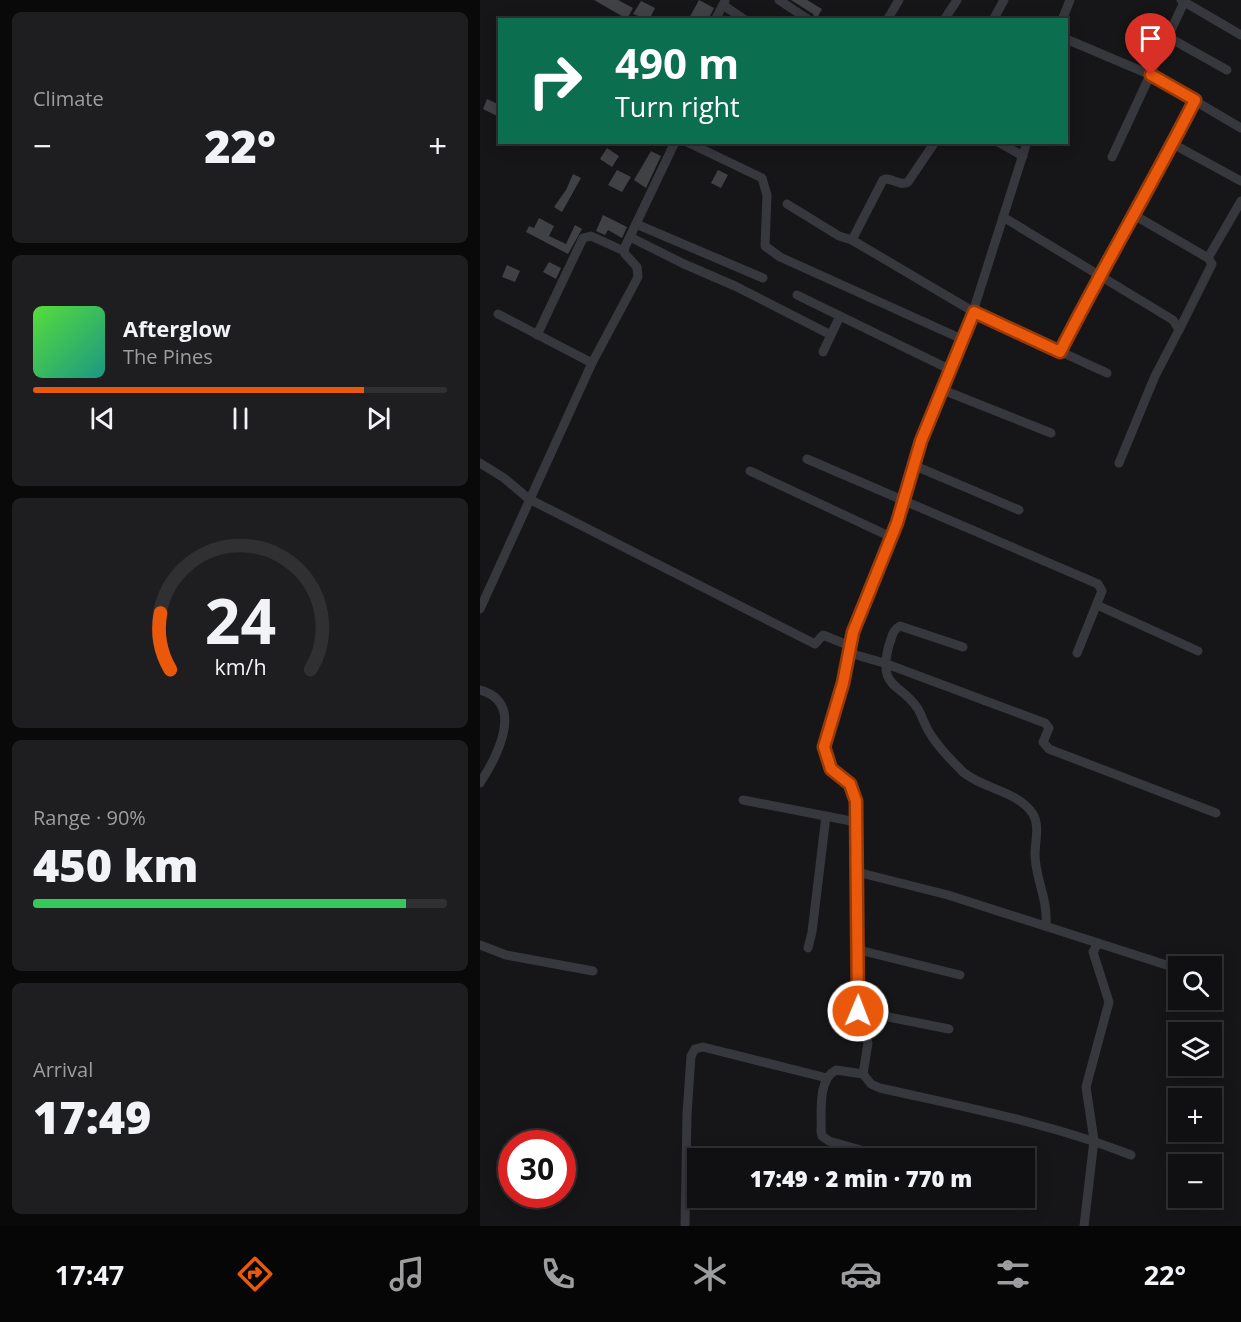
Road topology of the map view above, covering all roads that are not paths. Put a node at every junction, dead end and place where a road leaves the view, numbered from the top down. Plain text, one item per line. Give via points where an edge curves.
1 (779, 0) edge
2 (898, 0) edge
3 (957, 0) edge
4 (1004, 0) edge
5 (1070, 0) edge
6 (1184, 0) edge
7 (724, 2) edge
8 (716, 18) edge
9 (743, 18) edge
10 (806, 18) edge
11 (888, 18) edge
12 (945, 18) edge
13 (995, 18) edge
14 (1063, 18) edge
15 (1241, 35) edge
16 (1168, 38) junction
17 (1068, 40) edge
18 (1227, 70) dead end
19 (1151, 75) junction
20 (1195, 100) junction
21 (1241, 128) edge
22 (674, 144) edge
23 (691, 144) edge
24 (934, 144) edge
25 (1002, 144) edge
26 (1026, 144) edge
27 (1173, 144) junction
28 (1023, 156) junction
29 (1112, 158) dead end
30 (1241, 181) edge
31 (1241, 201) edge
32 (787, 204) dead end
33 (1134, 215) junction
34 (1003, 217) junction
35 (636, 224) junction
36 (630, 237) junction
37 (852, 240) junction
38 (624, 251) junction
39 (1208, 258) junction
40 (1099, 275) junction
41 (762, 278) dead end
42 (797, 295) dead end
43 (974, 312) junction
44 (498, 314) dead end
45 (840, 316) junction
46 (1179, 330) junction
47 (537, 335) junction
48 (831, 335) junction
49 (964, 340) junction
50 (823, 352) dead end
51 (1060, 352) junction
52 (592, 363) junction
53 (951, 369) junction
54 (1107, 374) dead end
55 (943, 390) junction
56 (1051, 433) dead end
57 (807, 459) dead end
58 (480, 463) edge
59 (1119, 464) dead end
60 (914, 465) junction
61 (750, 471) dead end
62 (529, 499) junction
63 (902, 501) junction
64 (1019, 510) dead end
65 (891, 537) junction
66 (1097, 605) junction
67 (480, 609) edge
68 (963, 647) dead end
69 (850, 649) junction
70 (1198, 651) dead end
71 (1077, 653) dead end
72 (884, 663) junction
73 (480, 690) edge
74 (480, 783) edge
75 (743, 800) dead end
76 (1216, 813) dead end
77 (826, 816) junction
78 (856, 822) junction
79 (857, 872) junction
80 (1046, 926) junction
81 (1098, 942) junction
82 (480, 945) edge
83 (808, 948) dead end
84 (859, 950) junction
85 (1168, 965) edge
86 (593, 971) dead end
87 (960, 975) dead end
88 (858, 1011) junction
89 (949, 1029) dead end
90 (863, 1074) junction
91 (826, 1078) junction
92 (1094, 1140) junction
93 (854, 1148) edge
94 (1131, 1155) dead end
95 (685, 1226) edge
96 (1084, 1226) edge

1 - 10 street
2 - 11 street
3 - 12 street
4 - 13 street
5 - 14 street
6 - 15 street
6 - 16 street
7 - 8 street
7 - 9 street
16 - 18 street
16 - 19 street
17 - 19 street
19 - 20 street
19 - 29 street
20 - 21 street
20 - 27 street
22 - 35 street
23 - 49 street via 762,178 767,195 765,246 772,252
24 - 37 street via 908,182 883,180
25 - 28 street
26 - 28 street
27 - 30 street
27 - 33 street
28 - 34 street
31 - 39 street
32 - 37 street via 839,237
33 - 39 street
33 - 40 street
34 - 40 street
34 - 43 street
35 - 36 street
35 - 41 street
36 - 38 street
36 - 48 street
37 - 43 street
38 - 47 street via 591,236 583,238
38 - 52 street via 637,267 638,277
39 - 46 street via 1212,264 1210,272
40 - 46 street via 1173,320
40 - 51 street
42 - 45 street
43 - 49 street
43 - 51 street
44 - 47 street
45 - 48 street
45 - 53 street
46 - 59 street via 1155,376
47 - 52 street
48 - 50 street
49 - 53 street
51 - 54 street
52 - 62 street
53 - 55 street
55 - 56 street
55 - 60 street
57 - 63 street
58 - 62 street
60 - 63 street
60 - 64 street
61 - 65 street
62 - 67 street
62 - 69 street via 815,644 823,635
63 - 65 street
63 - 66 street via 1098,584 1102,591
65 - 69 street via 853,632
66 - 70 street
66 - 71 street
68 - 72 street via 900,626 894,631
69 - 72 street
69 - 78 street via 824,747 831,769 853,790
72 - 76 street via 1045,723 1049,728 1044,745 1048,749
72 - 80 street via 889,679 917,708 947,755 965,773 1012,797 1034,816 1035,856 1045,898
73 - 74 street via 500,700 505,718 498,748
75 - 77 street
77 - 78 street
77 - 83 street
78 - 79 street
79 - 80 street
79 - 84 street
80 - 81 street
81 - 85 street
81 - 92 street via 1093,952 1109,1002 1086,1087
82 - 86 street via 507,955
84 - 87 street
84 - 88 street
88 - 89 street
88 - 90 street via 868,1043
90 - 91 street via 836,1070
90 - 92 street via 880,1088
91 - 93 street via 822,1136
91 - 95 street via 703,1047 695,1049 691,1056 687,1114
92 - 94 street
92 - 96 street

